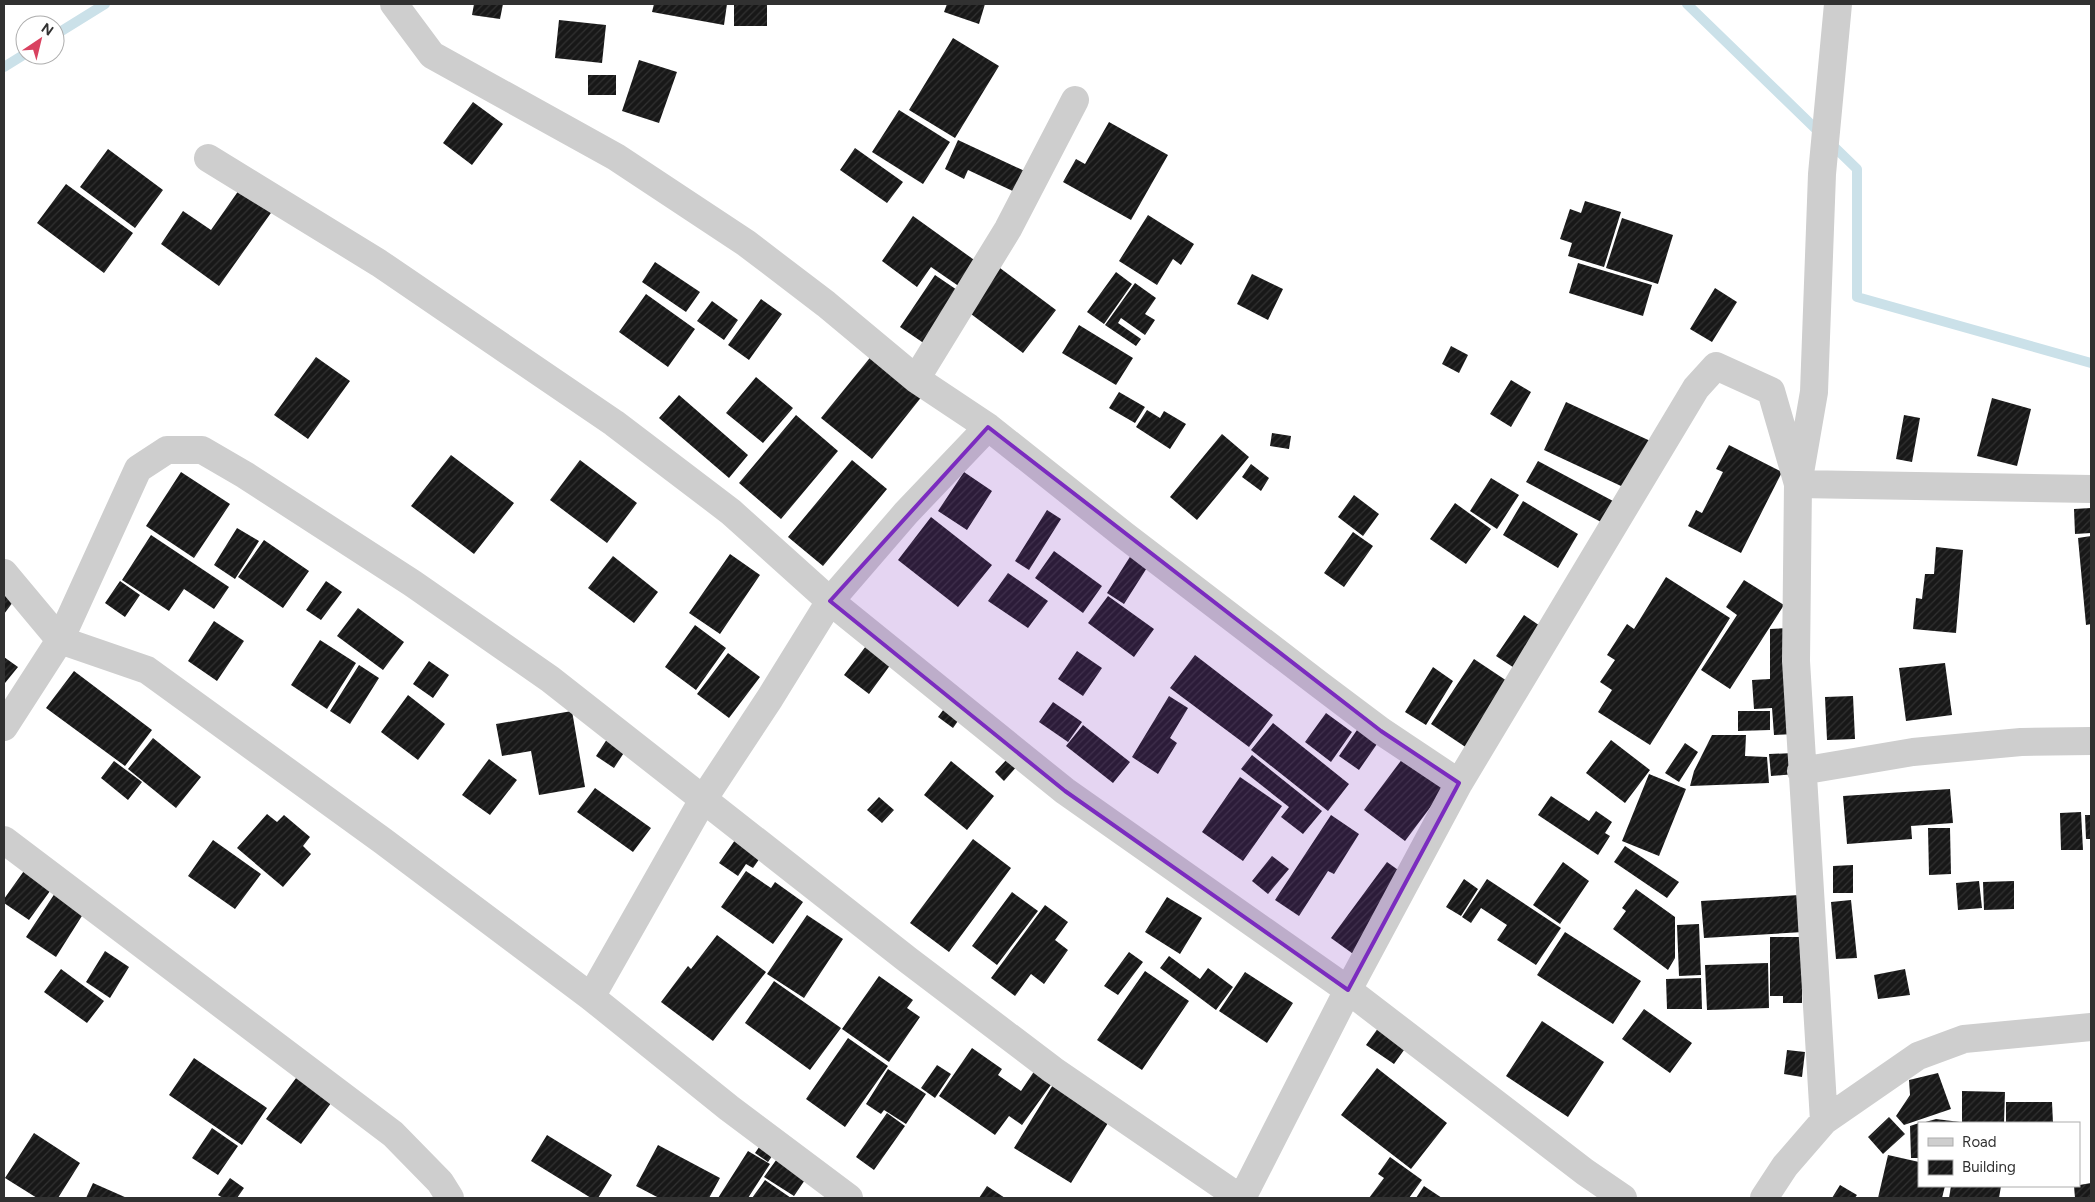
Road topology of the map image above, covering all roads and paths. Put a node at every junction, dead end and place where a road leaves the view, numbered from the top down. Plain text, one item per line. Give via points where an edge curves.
1 (394, 4) edge
2 (1838, 4) edge
3 (1075, 100) dead end
4 (208, 158) dead end
5 (916, 379) junction
6 (988, 427) junction
7 (1798, 484) junction
8 (2091, 489) edge
9 (4, 573) edge
10 (830, 601) junction
11 (60, 640) junction
12 (4, 727) edge
13 (2091, 741) edge
14 (1802, 771) junction
15 (1459, 783) junction
16 (704, 798) junction
17 (4, 840) edge
18 (1348, 990) junction
19 (591, 997) junction
20 (2091, 1027) edge
21 (1824, 1121) junction
22 (450, 1198) edge
23 (849, 1198) edge
24 (1241, 1198) edge
25 (1623, 1198) edge
26 (1764, 1198) edge

1 - 5 street via 432,55 616,158 746,243
2 - 7 street via 1822,174 1814,392
3 - 5 street via 1008,229
4 - 10 street via 379,263 614,423 731,512
5 - 6 street
6 - 10 street via 906,513
6 - 15 street via 1320,685
7 - 8 street
7 - 14 street via 1796,661
7 - 15 street via 1772,392 1716,366 1696,388
9 - 11 street
10 - 16 street
10 - 18 street via 1065,791
11 - 12 street
11 - 16 street via 138,469 167,450 202,450 412,583 550,679
11 - 19 street via 147,670
13 - 14 street via 2021,742 1914,752
14 - 21 street
15 - 18 street
16 - 19 street
16 - 24 street via 1053,1070
17 - 22 street via 393,1134 440,1182
18 - 24 street
18 - 25 street
19 - 23 street via 729,1108
20 - 21 street via 1964,1039 1918,1056
21 - 26 street via 1785,1166

